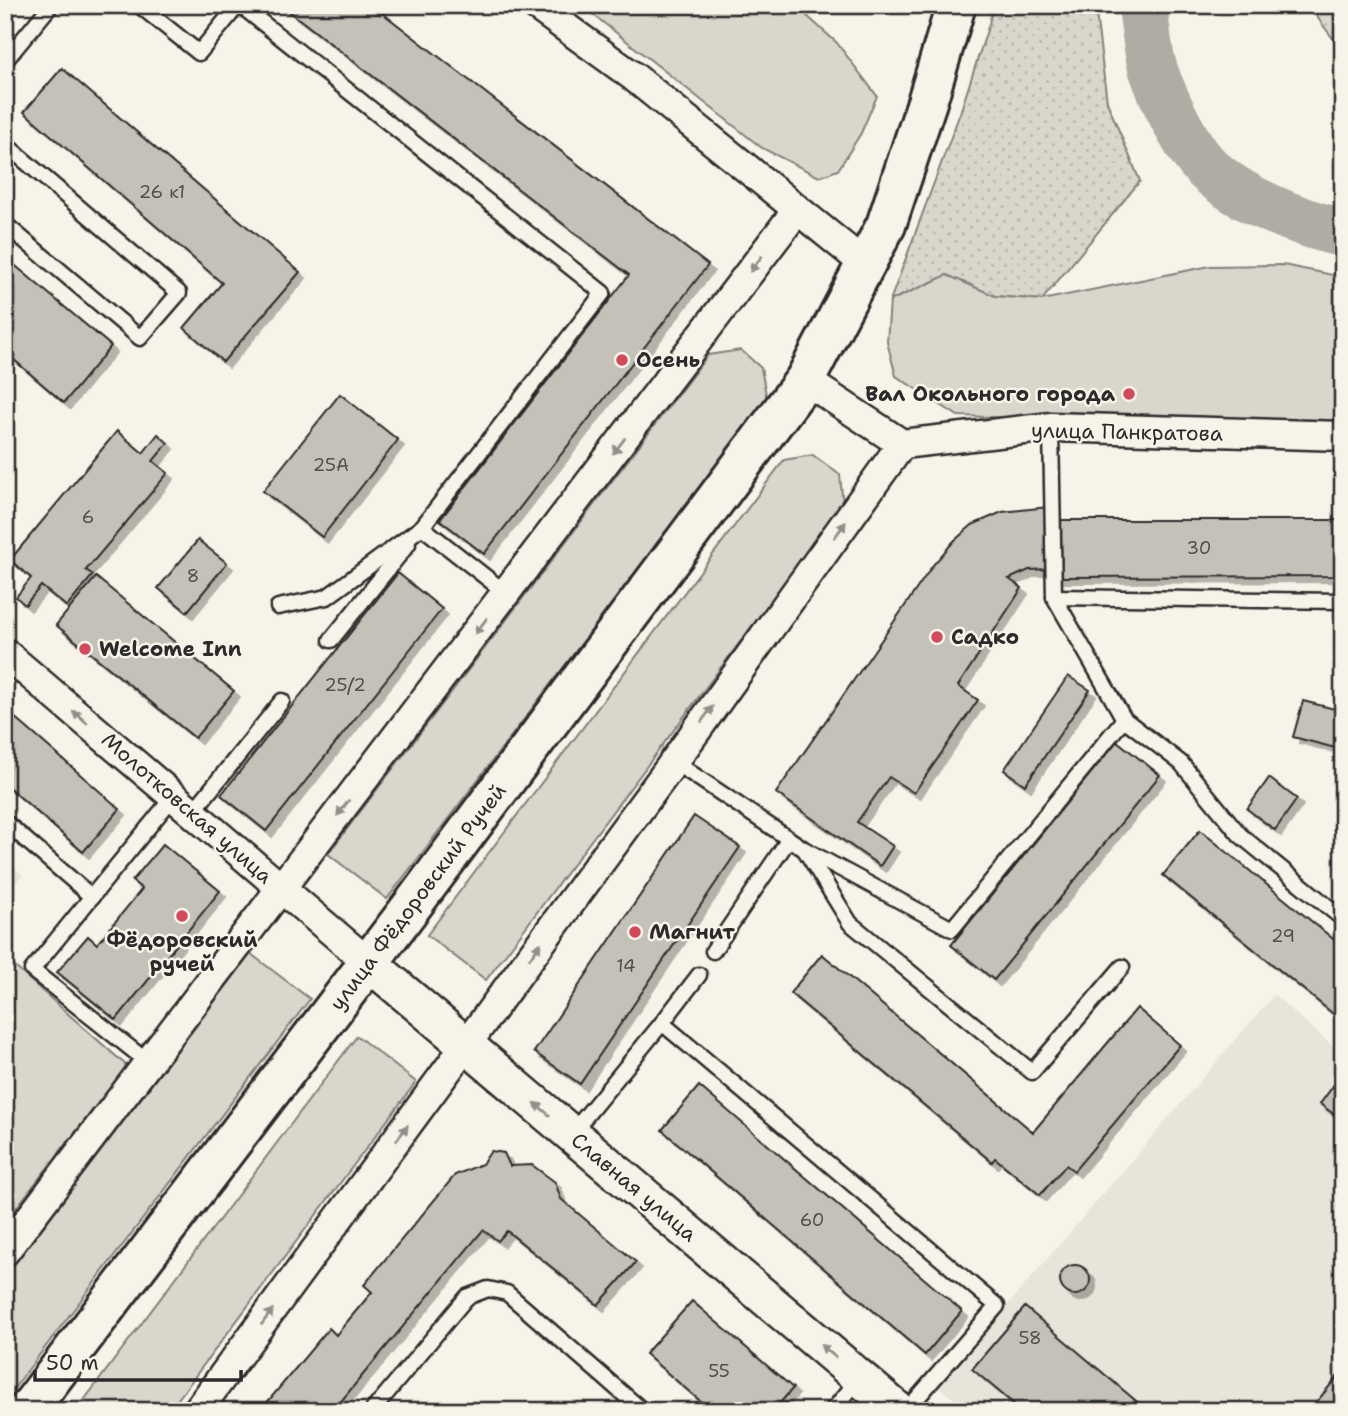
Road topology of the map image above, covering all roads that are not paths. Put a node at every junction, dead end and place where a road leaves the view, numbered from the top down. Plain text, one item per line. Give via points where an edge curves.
1 (51, 5) edge
2 (139, 5) edge
3 (239, 5) edge
4 (535, 5) edge
5 (956, 5) edge
6 (5, 61) edge
7 (5, 144) edge
8 (797, 210) junction
9 (5, 224) edge
10 (866, 265) junction
11 (805, 380) junction
12 (1051, 427) junction
13 (1343, 436) edge
14 (902, 444) junction
15 (422, 527) junction
16 (506, 593) junction
17 (1054, 597) junction
18 (1343, 601) edge
19 (278, 607) dead end
20 (331, 640) dead end
21 (5, 653) edge
22 (282, 701) dead end
23 (1124, 719) junction
24 (673, 761) junction
25 (183, 805) junction
26 (5, 822) edge
27 (789, 839) junction
28 (804, 849) junction
29 (281, 889) junction
30 (92, 897) junction
31 (1343, 919) edge
32 (713, 951) dead end
33 (369, 963) junction
34 (1122, 967) dead end
35 (699, 975) dead end
36 (662, 1023) junction
37 (466, 1044) junction
38 (149, 1063) junction
39 (571, 1133) junction
40 (5, 1251) edge
41 (860, 1378) junction
42 (208, 1407) edge
43 (27, 1411) edge
44 (372, 1411) edge
45 (643, 1411) edge
46 (832, 1411) edge
47 (899, 1411) edge
48 (906, 1411) edge

1 - 6 lane
2 - 3 lane via 199,53
3 - 15 lane via 603,293
4 - 8 street via 634,77
5 - 10 main road, улица Фёдоровский Ручей via 890,214
7 - 9 lane via 179,293 140,338
8 - 10 street
8 -> 16 street
10 - 11 main road, улица Фёдоровский Ручей
11 - 14 street
11 - 33 main road, улица Фёдоровский Ручей
12 - 13 street, улица Панкратова
12 - 14 street, улица Панкратова
12 - 17 lane
24 -> 14 street
15 - 16 lane
15 - 19 lane via 327,597
15 - 20 lane
16 -> 29 street
17 - 18 lane
17 - 23 lane
25 -> 21 street, Молотковская улица
22 - 25 lane
23 - 28 lane via 953,929
23 - 31 lane via 1181,763 1240,835
24 - 27 lane
37 -> 24 street
25 - 29 street, Молотковская улица
25 - 30 lane
26 - 30 lane
27 - 28 lane
27 - 32 lane
28 - 34 lane via 850,923 1032,1072
29 - 33 street, Молотковская улица
29 - 38 street
30 - 38 lane via 32,970
33 - 37 street, Славная улица
33 - 43 main road, улица Фёдоровский Ручей
35 - 36 lane
36 - 39 lane
36 - 48 lane via 997,1306
39 -> 37 street, Славная улица
42 -> 37 street
38 - 40 street
41 -> 39 street, Славная улица
41 - 46 lane
41 - 47 street, Славная улица
44 - 45 lane via 467,1297 488,1289 507,1293

